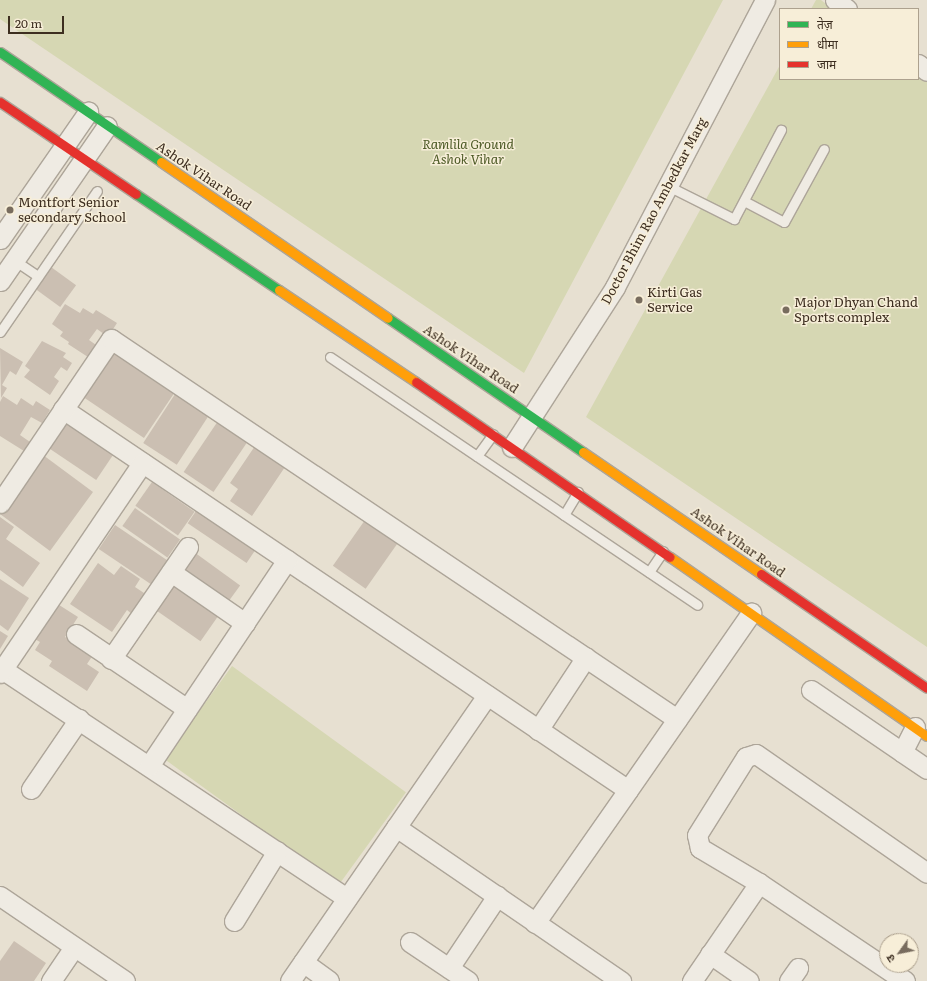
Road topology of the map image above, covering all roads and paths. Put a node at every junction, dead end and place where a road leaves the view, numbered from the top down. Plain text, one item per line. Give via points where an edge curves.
1 (765, 0) edge
2 (834, 0) edge
3 (846, 8) edge
4 (0, 52) edge
5 (919, 65) edge
6 (927, 71) edge
7 (0, 102) edge
8 (88, 112) junction
9 (107, 126) junction
10 (781, 130) dead end
11 (64, 146) junction
12 (824, 149) dead end
13 (84, 160) junction
14 (668, 186) junction
15 (96, 191) dead end
16 (744, 201) junction
17 (0, 239) edge
18 (14, 260) junction
19 (38, 276) junction
20 (0, 281) edge
21 (0, 332) edge
22 (330, 357) dead end
23 (63, 409) junction
24 (533, 417) junction
25 (493, 434) junction
26 (512, 447) junction
27 (477, 456) junction
28 (142, 463) junction
29 (578, 492) junction
30 (0, 503) edge
31 (564, 515) junction
32 (188, 547) dead end
33 (662, 551) junction
34 (287, 560) junction
35 (171, 572) junction
36 (649, 572) junction
37 (697, 605) dead end
38 (751, 613) junction
39 (245, 622) junction
40 (76, 634) dead end
41 (586, 657) junction
42 (111, 659) junction
43 (1, 671) edge
44 (927, 688) edge
45 (811, 690) dead end
46 (487, 695) junction
47 (187, 709) junction
48 (79, 719) junction
49 (677, 719) junction
50 (538, 730) junction
51 (921, 732) edge
52 (902, 752) junction
53 (149, 766) junction
54 (927, 769) edge
55 (31, 789) dead end
56 (628, 790) junction
57 (396, 827) junction
58 (278, 852) junction
59 (927, 873) edge
60 (758, 883) junction
61 (0, 896) edge
62 (497, 896) junction
63 (347, 898) junction
64 (234, 921) dead end
65 (535, 923) junction
66 (410, 942) dead end
67 (74, 947) junction
68 (710, 954) junction
69 (302, 962) junction
70 (449, 968) junction
71 (895, 978) edge
72 (613, 979) edge
73 (51, 981) edge
74 (125, 981) edge
75 (290, 981) edge
76 (329, 981) edge
77 (468, 981) edge
78 (692, 981) edge
79 (749, 981) edge

1 - 14 street, Doctor Bhim Rao Ambedkar Marg
2 - 3 street
4 - 8 main road, Ashok Vihar Road
5 - 6 street
7 - 11 main road
8 - 9 main road, Ashok Vihar Road
8 - 11 street
9 - 13 street
9 - 24 main road, Ashok Vihar Road
10 - 16 lane
11 - 13 main road
11 - 17 street
12 - 16 lane via 784,222
13 - 18 street
13 - 25 main road
14 - 16 lane via 734,219
14 - 24 street, Doctor Bhim Rao Ambedkar Marg via 615,287
15 - 19 lane
18 - 19 lane
18 - 20 street
19 - 21 lane
22 - 27 lane
23 - 28 street
23 - 30 street
23 - 41 street via 111,339
24 - 26 street, Doctor Bhim Rao Ambedkar Marg
24 - 44 main road, Ashok Vihar Road
25 - 26 main road
25 - 27 lane
26 - 29 main road
27 - 31 lane
28 - 34 street
28 - 43 street
29 - 31 lane
29 - 33 main road
31 - 36 lane
32 - 35 street
33 - 36 lane
33 - 38 main road
34 - 39 street
34 - 46 street
35 - 39 street
35 - 42 street
36 - 37 lane
38 - 49 street
38 - 51 main road
39 - 47 street
40 - 42 street
41 - 49 street
41 - 50 street
42 - 47 street
43 - 48 street
45 - 52 street
46 - 50 street
46 - 57 street
47 - 53 street
48 - 53 street
48 - 55 street
49 - 56 street
50 - 56 street
51 - 52 street
52 - 54 street
53 - 58 street
56 - 65 street
57 - 62 street
57 - 63 street
58 - 63 street
58 - 64 street
59 - 60 street via 752,753 746,757 697,835 697,842 700,848
60 - 68 street
60 - 71 street
61 - 67 street
62 - 65 street
62 - 70 street
63 - 69 street
65 - 72 street
66 - 70 street
67 - 73 street
67 - 74 street
68 - 78 street
68 - 79 street
69 - 75 street
69 - 76 street
70 - 77 street

